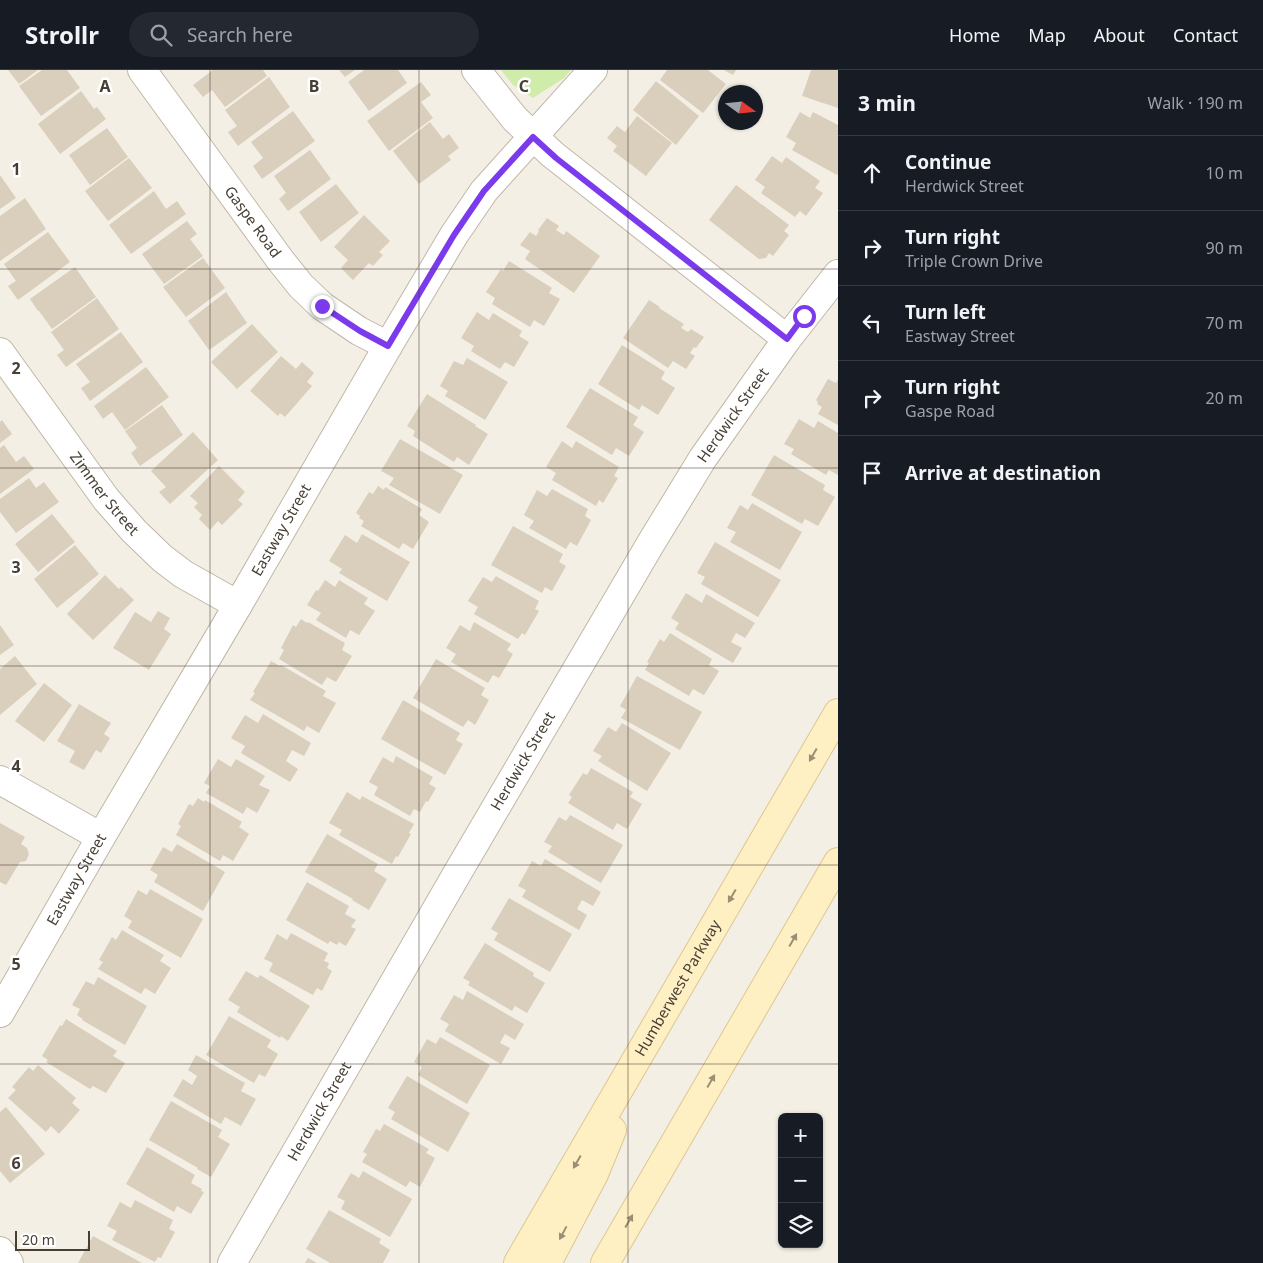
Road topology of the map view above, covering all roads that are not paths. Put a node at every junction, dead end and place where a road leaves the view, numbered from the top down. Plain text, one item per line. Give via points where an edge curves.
1 (142, 70) edge
2 (476, 70) edge
3 (593, 70) edge
4 (533, 137) junction
5 (838, 274) edge
6 (787, 339) junction
7 (388, 346) junction
8 (0, 352) edge
9 (238, 605) junction
10 (838, 713) edge
11 (0, 780) edge
12 (101, 838) junction
13 (838, 862) edge
14 (0, 1013) edge
15 (654, 1029) junction
16 (0, 1251) edge
17 (9, 1263) edge
18 (232, 1263) edge
19 (518, 1263) edge
20 (547, 1263) edge
21 (605, 1263) edge

1 - 7 street, Gaspe Road via 301,286 322,306
2 - 4 street
3 - 4 street, Eastway Street
4 - 6 street
4 - 7 street, Eastway Street via 484,191
5 - 6 street, Herdwick Street
6 - 18 street, Herdwick Street via 703,458 651,543
7 - 9 street, Eastway Street
8 - 9 street, Zimmer Street via 106,499 134,531 183,574
9 - 12 street, Eastway Street
10 -> 15 main road, Humberwest Parkway
11 - 12 street
12 - 14 street, Eastway Street
21 -> 13 main road
15 -> 19 main road, Humberwest Parkway
15 -> 20 main road via 594,1174
16 - 17 street

